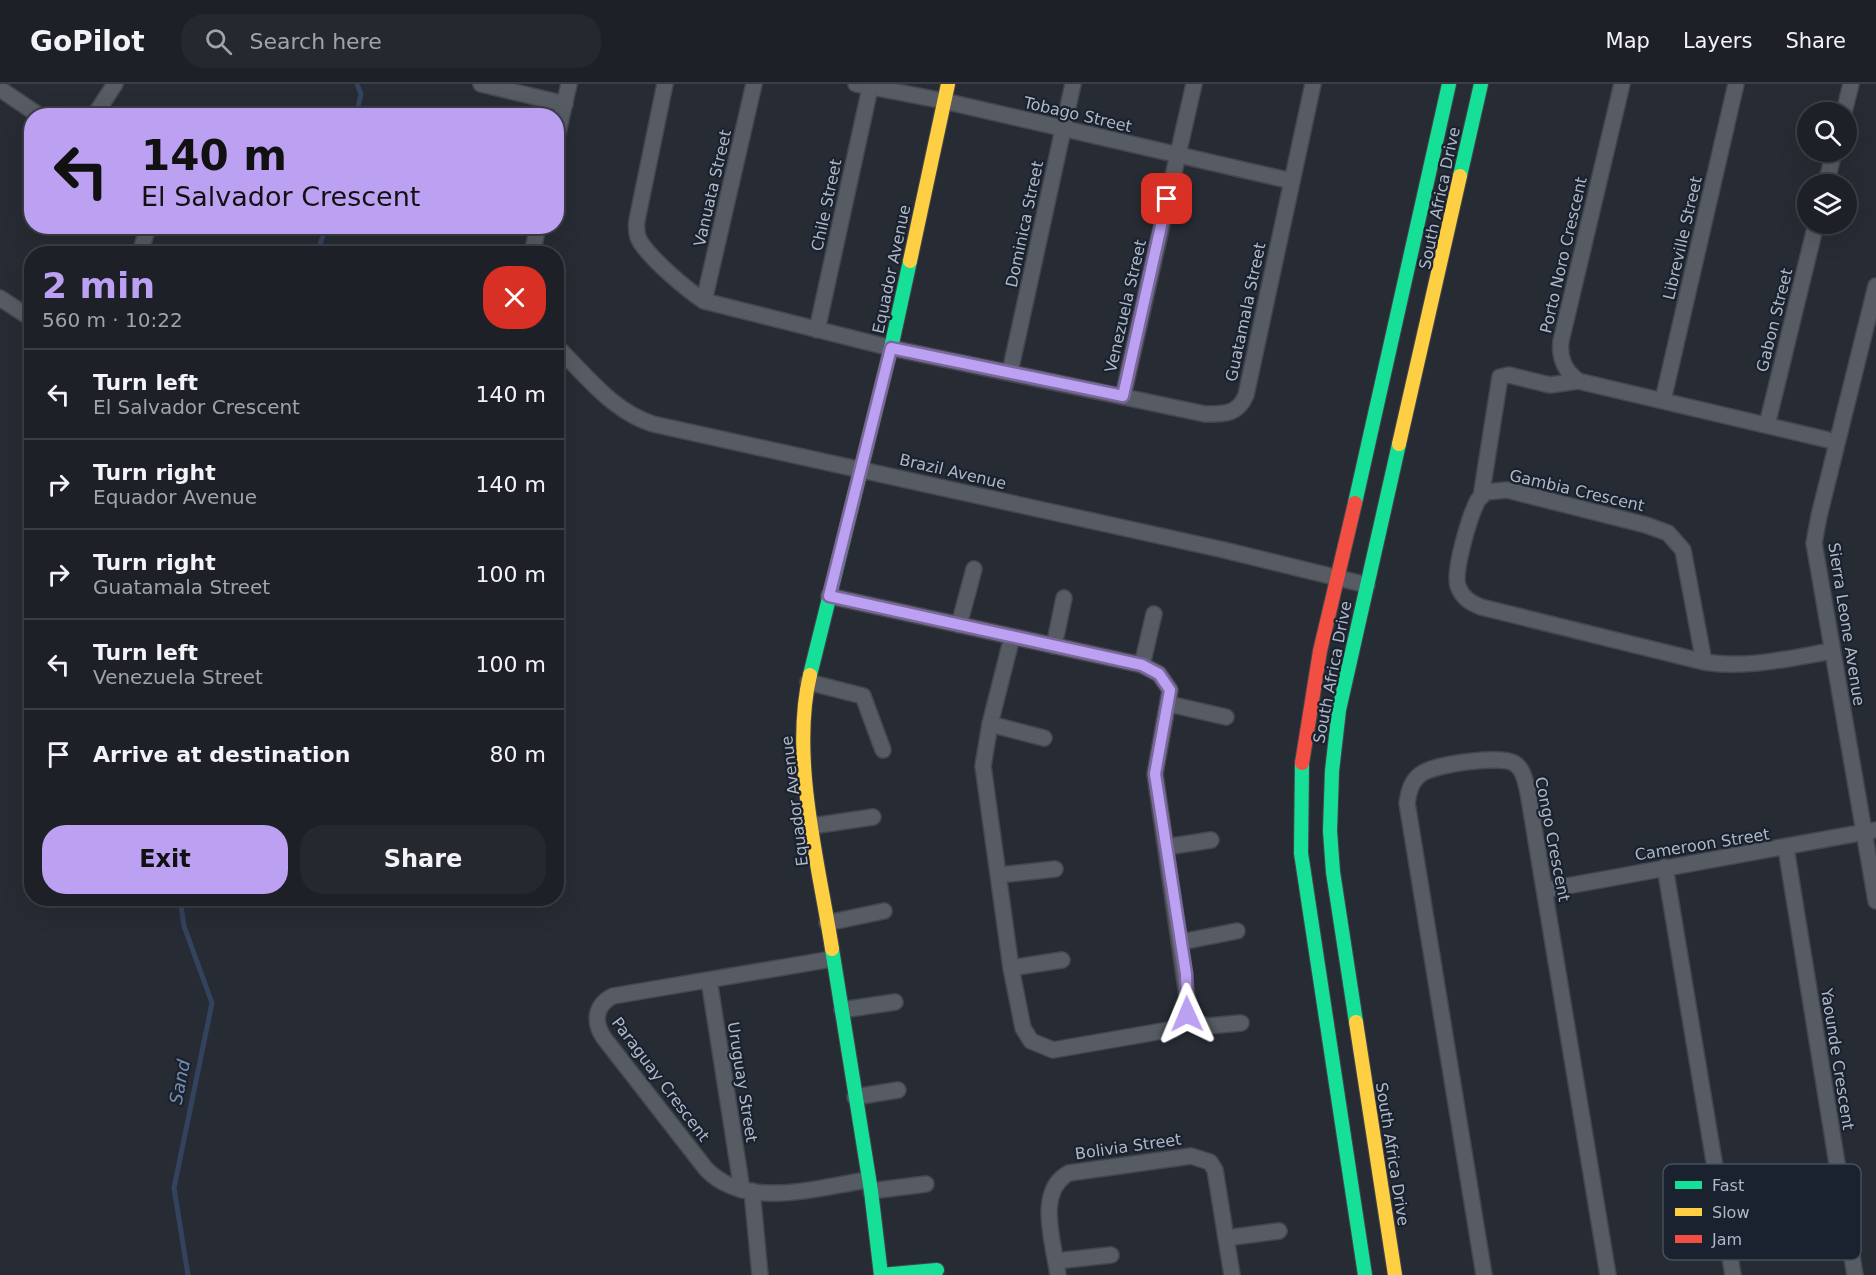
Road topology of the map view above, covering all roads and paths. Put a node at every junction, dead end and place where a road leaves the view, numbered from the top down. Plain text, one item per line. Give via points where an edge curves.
1 (115, 84) edge
2 (481, 84) edge
3 (569, 84) edge
4 (665, 84) edge
5 (754, 84) edge
6 (948, 84) edge
7 (1073, 84) edge
8 (1194, 84) edge
9 (1313, 84) edge
10 (1449, 84) edge
11 (1481, 84) edge
12 (1622, 84) edge
13 (1736, 84) edge
14 (1851, 84) edge
15 (863, 86) edge
16 (0, 89) edge
17 (945, 101) junction
18 (1846, 102) edge
19 (565, 104) junction
20 (28, 108) edge
21 (99, 108) edge
22 (564, 108) edge
23 (1063, 128) junction
24 (1177, 155) junction
25 (1292, 181) junction
26 (1814, 234) edge
27 (1876, 286) edge
28 (0, 298) edge
29 (704, 301) junction
30 (24, 314) edge
31 (817, 330) junction
32 (891, 348) junction
33 (564, 354) edge
34 (1010, 372) junction
35 (1578, 381) junction
36 (1123, 396) junction
37 (1663, 400) junction
38 (1767, 424) junction
39 (1837, 442) junction
40 (859, 468) junction
41 (1481, 497) junction
42 (974, 569) dead end
43 (1337, 578) junction
44 (1367, 585) junction
45 (829, 596) junction
46 (1064, 598) dead end
47 (1154, 614) dead end
48 (959, 625) junction
49 (1012, 636) junction
50 (1054, 646) junction
51 (1832, 651) junction
52 (1704, 662) junction
53 (1142, 665) junction
54 (808, 682) junction
55 (1169, 704) junction
56 (1226, 717) dead end
57 (990, 724) junction
58 (1044, 738) dead end
59 (883, 750) dead end
60 (873, 817) dead end
61 (812, 826) junction
62 (1870, 831) edge
63 (1211, 840) dead end
64 (1166, 847) junction
65 (1786, 848) junction
66 (1665, 867) junction
67 (1055, 869) dead end
68 (999, 875) junction
69 (1545, 890) junction
70 (1876, 901) edge
71 (884, 911) dead end
72 (827, 923) junction
73 (1237, 931) dead end
74 (1181, 942) junction
75 (832, 959) junction
76 (1062, 960) dead end
77 (1011, 968) junction
78 (709, 980) junction
79 (895, 1002) dead end
80 (842, 1010) junction
81 (1185, 1020) junction
82 (1241, 1023) dead end
83 (898, 1090) dead end
84 (855, 1097) junction
85 (1714, 1164) edge
86 (1837, 1164) edge
87 (926, 1184) dead end
88 (869, 1185) junction
89 (747, 1190) junction
90 (1280, 1231) dead end
91 (1226, 1238) junction
92 (1111, 1255) dead end
93 (1730, 1260) edge
94 (1853, 1260) edge
95 (1057, 1268) edge
96 (937, 1270) dead end
97 (760, 1275) edge
98 (881, 1275) edge
99 (1232, 1275) edge
100 (1365, 1275) edge
101 (1395, 1275) edge
102 (1484, 1275) edge
103 (1608, 1275) edge
104 (1732, 1275) edge
105 (1855, 1275) edge

1 - 21 street
2 - 19 street
3 - 19 street
4 - 29 street via 636,232 656,259 688,291
5 - 29 street, Vanuata Street
6 - 17 street, Equador Avenue
7 - 23 street, Dominica Street
8 - 24 street, Venezuela Street
9 - 25 street, Guatamala Street
10 - 43 street, South Africa Drive
11 - 44 street, South Africa Drive
12 - 35 street, Porto Noro Crescent via 1561,341 1563,365
13 - 37 street, Libreville Street
14 - 18 street
15 - 17 street, Tobago Street
15 - 31 street, Chile Street
16 - 20 street
17 - 23 street, Tobago Street
17 - 32 street, Equador Avenue
19 - 22 street
23 - 24 street, Tobago Street
23 - 34 street, Dominica Street
24 - 25 street, Tobago Street
24 - 36 street, Venezuela Street
25 - 36 street, Guatamala Street via 1246,395 1239,407 1231,413 1205,414
26 - 38 street, Gabon Street
27 - 39 street, Sierra Leone Avenue
28 - 30 street
29 - 31 street
31 - 32 street
32 - 34 street, Guatamala Street
32 - 40 street, Equador Avenue
33 - 40 street, Brazil Avenue via 616,405 642,420
34 - 36 street, Guatamala Street
35 - 37 street
35 - 41 street via 1550,385 1509,375 1500,377
37 - 38 street
38 - 39 street
39 - 51 street, Sierra Leone Avenue via 1814,543
40 - 43 street, Brazil Avenue
40 - 45 street, Equador Avenue
41 - 52 street, Gambia Crescent via 1492,490 1507,490 1668,532 1685,557
41 - 52 street via 1475,506 1457,577 1462,594 1472,603
42 - 48 street
43 - 44 street, Brazil Avenue
43 - 100 street, South Africa Drive via 1303,746 1300,830
44 - 101 street, South Africa Drive via 1335,731 1329,782 1329,837
45 - 48 street
45 - 54 street, Equador Avenue
46 - 50 street
47 - 53 street
48 - 49 street
49 - 50 street
49 - 57 street
50 - 53 street
51 - 52 street via 1740,666
51 - 62 street, Sierra Leone Avenue
53 - 55 street via 1166,681
54 - 59 street via 863,696
54 - 61 street, Equador Avenue via 802,744
55 - 56 street
55 - 64 street via 1155,774
57 - 58 street
57 - 68 street via 984,775
60 - 61 street
61 - 72 street, Equador Avenue
62 - 65 street, Cameroon Street
62 - 70 street, Sierra Leone Avenue
63 - 64 street
64 - 74 street
65 - 66 street, Cameroon Street
65 - 86 street, Yaounde Crescent
66 - 69 street, Cameroon Street
66 - 85 street
67 - 68 street
68 - 77 street
69 - 102 street, Congo Crescent via 1528,792 1517,766 1496,759 1440,767 1421,774 1413,782 1407,813
69 - 103 street, Congo Crescent
71 - 72 street
72 - 75 street, Equador Avenue
73 - 74 street
74 - 81 street via 1188,991
75 - 78 street, Paraguay Crescent
75 - 80 street, Equador Avenue
76 - 77 street
77 - 81 street via 1023,1028 1031,1041 1044,1048 1061,1050 1156,1034 1174,1029
78 - 89 street, Uruguay Street
78 - 89 street, Paraguay Crescent via 613,996 602,1002 597,1025 706,1169 717,1179
79 - 80 street
80 - 84 street, Equador Avenue
81 - 82 street via 1208,1026
83 - 84 street
84 - 88 street, Equador Avenue
87 - 88 street, Paraguay Crescent
88 - 89 street, Paraguay Crescent via 781,1193
88 - 98 street, Equador Avenue
89 - 97 street, Uruguay Street
90 - 91 street
91 - 95 street, Bolivia Street via 1213,1165 1199,1157 1181,1156 1079,1171 1062,1176 1051,1191
91 - 99 street, Bolivia Street
92 - 95 street, Bolivia Street
93 - 104 street
94 - 105 street, Yaounde Crescent
96 - 98 street

